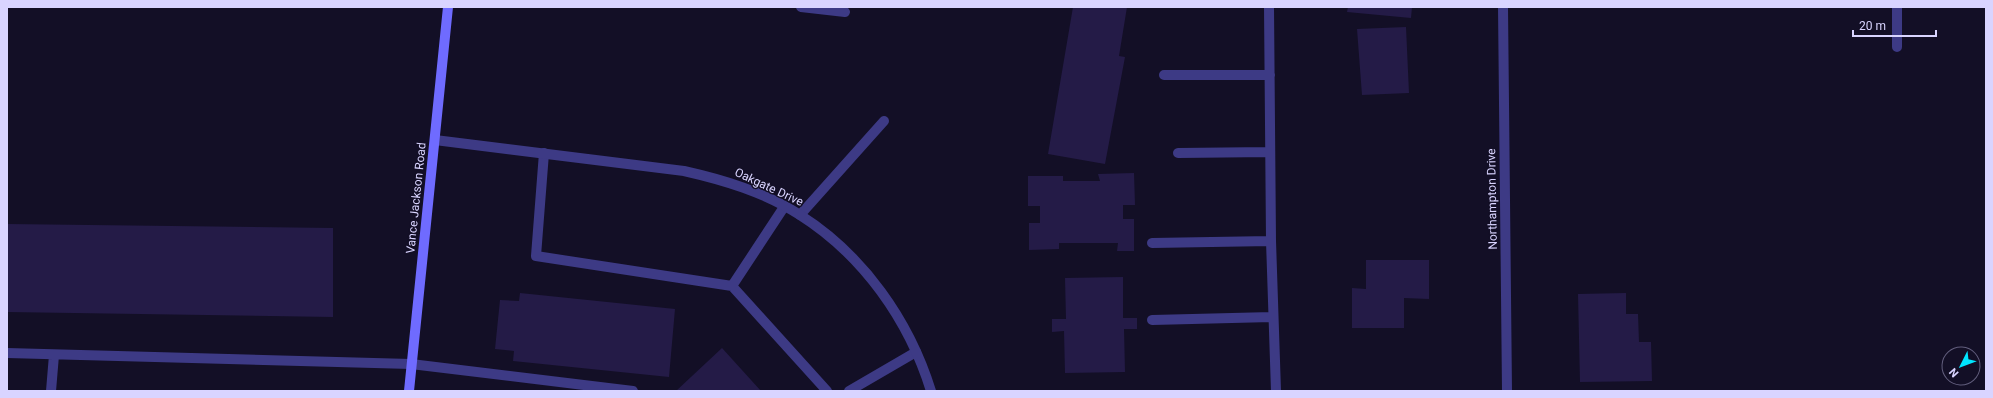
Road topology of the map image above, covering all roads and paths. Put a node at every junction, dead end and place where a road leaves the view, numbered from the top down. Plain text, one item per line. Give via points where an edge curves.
1 (448, 7) edge
2 (801, 7) edge
3 (1269, 7) edge
4 (1503, 7) edge
5 (1897, 7) edge
6 (845, 12) dead end
7 (1897, 47) dead end
8 (1164, 74) dead end
9 (1270, 75) junction
10 (884, 121) dead end
11 (436, 140) junction
12 (1270, 152) junction
13 (544, 153) junction
14 (1178, 153) dead end
15 (784, 206) junction
16 (800, 215) junction
17 (1271, 241) junction
18 (1152, 243) dead end
19 (732, 286) junction
20 (1273, 318) junction
21 (1152, 320) dead end
22 (916, 352) junction
23 (7, 353) edge
24 (54, 354) junction
25 (411, 364) junction
26 (51, 391) edge
27 (409, 391) edge
28 (633, 391) edge
29 (827, 391) edge
30 (849, 391) edge
31 (930, 391) edge
32 (1276, 391) edge
33 (1507, 391) edge

1 - 11 main road, Vance Jackson Road
2 - 6 street
3 - 9 street
4 - 33 street, Northampton Drive
5 - 7 street
8 - 9 street
9 - 12 street
10 - 16 street
11 - 13 street, Oakgate Drive
11 - 25 main road, Vance Jackson Road
12 - 14 street
12 - 17 street
13 - 15 street, Oakgate Drive via 691,172 747,189
13 - 19 street via 536,256
15 - 16 street, Oakgate Drive
15 - 19 street
16 - 22 street, Oakgate Drive via 851,257 877,286 896,313
17 - 18 street
17 - 20 street
19 - 29 street
20 - 21 street
20 - 32 street
22 - 30 street
22 - 31 street, Oakgate Drive
23 - 24 street
24 - 25 street
24 - 26 street
25 - 27 main road, Vance Jackson Road
25 - 28 street

